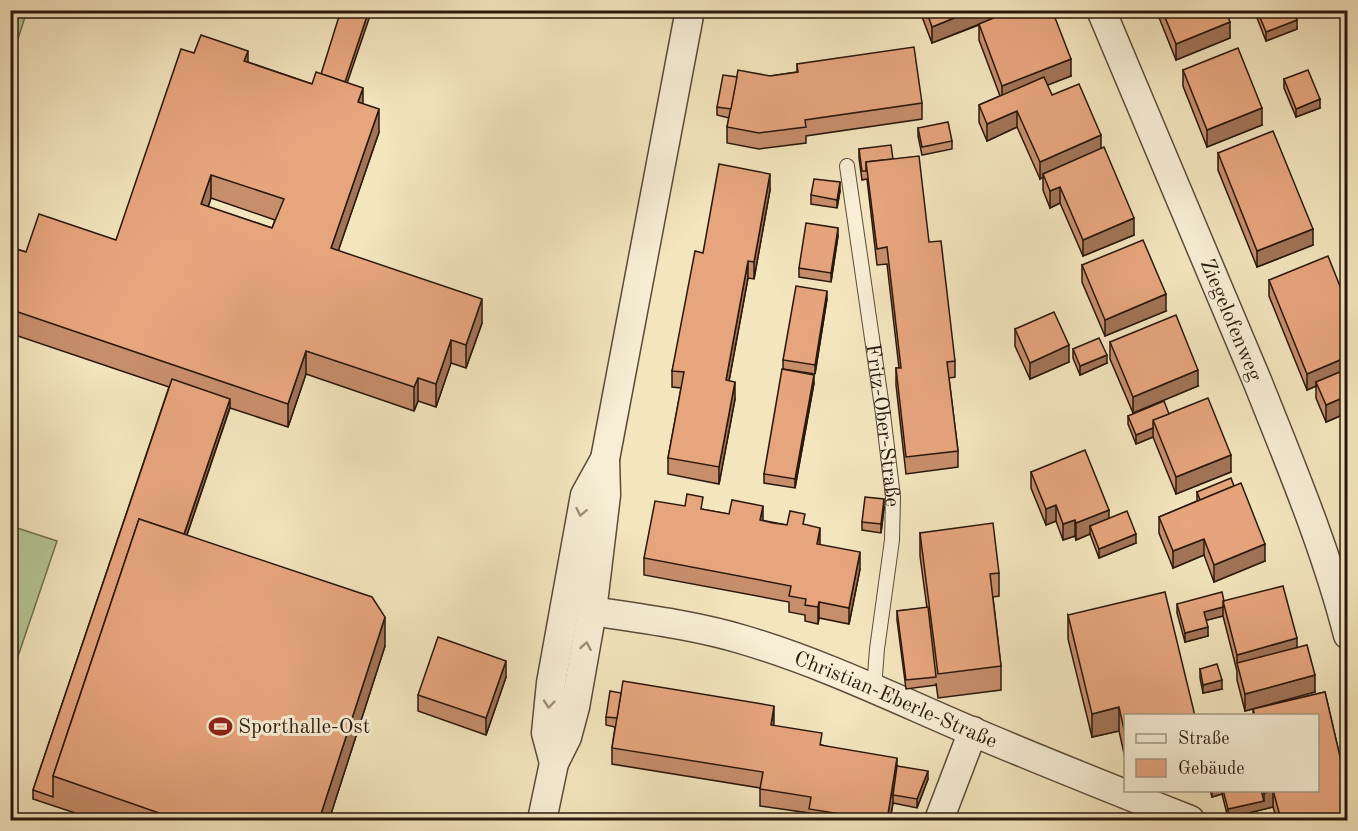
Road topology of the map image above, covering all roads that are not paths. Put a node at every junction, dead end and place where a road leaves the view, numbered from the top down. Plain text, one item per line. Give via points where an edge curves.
1 (690, 10) edge
2 (1101, 10) edge
3 (847, 166) dead end
4 (605, 459) junction
5 (592, 611) junction
6 (1346, 619) edge
7 (874, 688) junction
8 (973, 731) junction
9 (554, 763) junction
10 (542, 820) edge
11 (939, 820) edge
12 (1190, 820) edge

1 - 4 street
2 - 6 street, Ziegelofenweg via 1282,444
3 - 7 lane, Fritz-Ober-Straße via 893,497 892,540
4 - 5 street via 606,495
4 -> 9 street via 585,495 550,682 546,733
5 - 7 street, Christian-Eberle-Straße via 670,622 742,639
9 -> 5 street via 567,737 575,707
7 - 8 street, Christian-Eberle-Straße
8 - 11 street
8 - 12 street, Christian-Eberle-Straße
9 - 10 street

